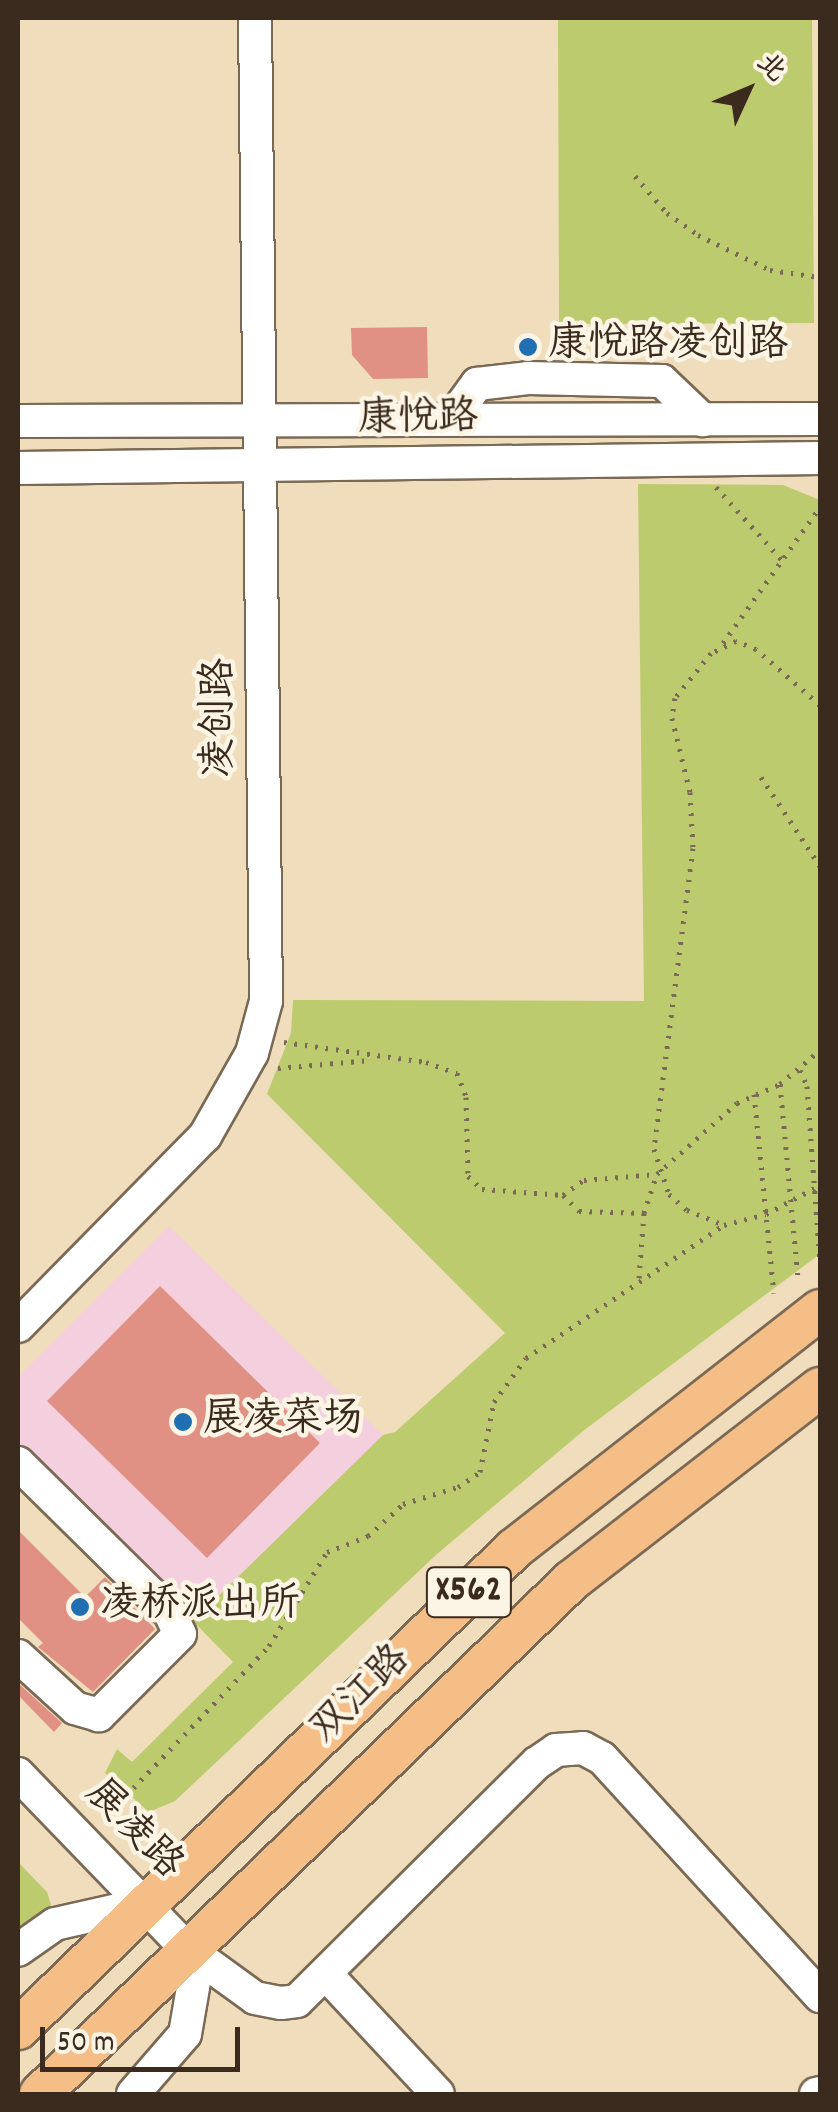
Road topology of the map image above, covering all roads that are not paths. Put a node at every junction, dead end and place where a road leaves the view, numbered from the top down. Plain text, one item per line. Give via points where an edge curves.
1 (256, 18) edge
2 (263, 418) junction
3 (820, 419) edge
4 (18, 422) edge
5 (820, 458) edge
6 (264, 465) junction
7 (18, 468) edge
8 (820, 1310) edge
9 (18, 1326) edge
10 (820, 1388) edge
11 (18, 1463) edge
12 (18, 1656) edge
13 (18, 1774) edge
14 (144, 1904) junction
15 (186, 1948) junction
16 (18, 1950) edge
17 (326, 1974) junction
18 (820, 1996) edge
19 (18, 2029) edge
20 (40, 2094) edge
21 (133, 2094) edge
22 (438, 2094) edge

1 - 2 street, 凌创路
2 - 3 street, 康悦路
2 - 4 street, 康悦路
2 - 6 street, 凌创路
5 - 6 street, 康悦路
6 - 7 street, 康悦路
6 - 9 street, 凌创路 via 266,1001 252,1053 213,1123 176,1170
8 - 14 main road, 双江路 / X562 via 514,1549
10 - 15 main road, 双江路 / X562 via 571,1581
11 - 12 street via 170,1613 180,1634 99,1715 75,1708
13 - 14 street, 展凌路
14 - 15 street, 展凌路
14 - 16 street via 38,1930
14 - 19 main road, 双江路 / X562
15 - 17 street, 展凌路 via 256,1998 281,2003 298,2001
15 - 20 main road, 双江路 / X562
15 - 21 street via 195,1976 185,2034
17 - 18 street, 展凌路 via 537,1763 556,1750 582,1748 602,1758
17 - 22 street

